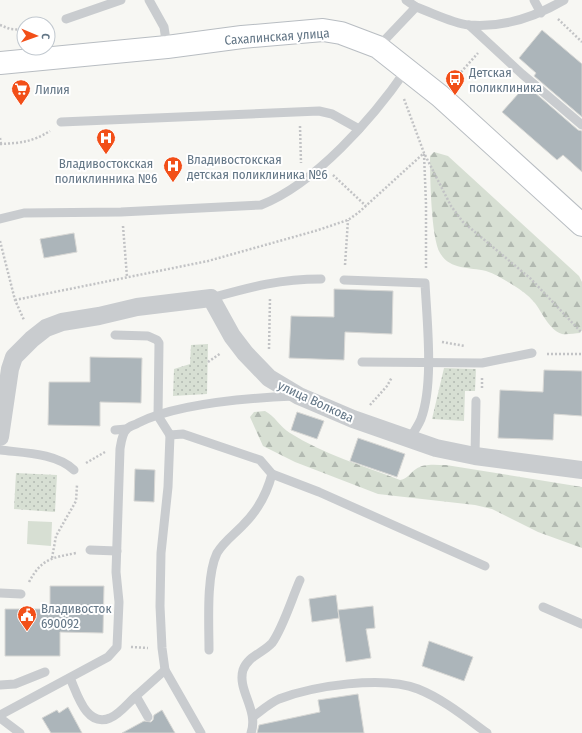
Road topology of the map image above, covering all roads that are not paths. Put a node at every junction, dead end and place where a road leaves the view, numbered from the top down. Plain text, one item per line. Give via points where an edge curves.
1 (121, 0) edge
2 (149, 0) edge
3 (406, 0) edge
4 (534, 0) edge
5 (564, 0) edge
6 (416, 7) junction
7 (544, 11) junction
8 (66, 19) dead end
9 (469, 25) junction
10 (167, 46) junction
11 (378, 47) junction
12 (0, 63) edge
13 (402, 76) junction
14 (61, 122) road end
15 (582, 125) edge
16 (359, 129) junction
17 (0, 219) edge
18 (582, 225) edge
19 (320, 279) dead end
20 (344, 280) road end
21 (211, 298) junction
22 (115, 335) dead end
23 (532, 354) road end
24 (362, 362) dead end
25 (428, 363) junction
26 (299, 396) junction
27 (476, 401) road end
28 (158, 416) junction
29 (126, 429) junction
30 (115, 430) dead end
31 (170, 435) junction
32 (0, 437) edge
33 (410, 438) junction
34 (0, 450) edge
35 (475, 456) junction
36 (74, 470) road end
37 (582, 470) edge
38 (272, 474) junction
39 (90, 550) road end
40 (116, 551) junction
41 (485, 566) dead end
42 (300, 580) dead end
43 (0, 593) edge
44 (21, 594) road end
45 (542, 607) dead end
46 (582, 624) edge
47 (209, 650) dead end
48 (165, 670) junction
49 (45, 672) dead end
50 (70, 678) junction
51 (0, 685) edge
52 (136, 696) junction
53 (0, 715) edge
54 (254, 716) junction
55 (148, 717) dead end
56 (0, 718) edge
57 (20, 733) edge
58 (201, 733) edge
59 (251, 733) edge
60 (487, 733) edge

1 - 8 lane
2 - 10 lane via 164,27
3 - 6 lane
4 - 7 lane
5 - 7 lane
6 - 9 lane
6 - 11 lane
7 - 9 lane via 513,23
9 - 15 lane
10 - 11 main road, Сахалинская улица via 323,30 341,33
10 - 12 main road, Сахалинская улица
11 - 13 main road, Сахалинская улица
13 - 16 lane
13 - 18 main road, Сахалинская улица via 454,108
14 - 16 lane via 319,111 332,114
16 - 17 lane via 301,183 279,198 261,205 121,212 24,213
19 - 21 lane via 270,282
20 - 25 lane via 425,283
21 - 26 street, улица Волкова via 236,343 269,378
21 - 32 street via 137,307 62,322 46,328 14,357
22 - 28 lane via 148,336 158,340
23 - 25 lane via 482,363
24 - 25 lane
25 - 33 lane via 425,404 421,420
26 - 28 lane via 201,405
26 - 33 street, улица Волкова via 353,419
27 - 35 lane
28 - 29 lane
28 - 31 lane
29 - 30 lane
29 - 40 lane via 120,449
31 - 38 lane via 183,434 260,460
31 - 48 lane via 169,475 161,553 160,606
33 - 35 street, улица Волкова via 436,448
34 - 36 lane via 55,458
35 - 37 street, улица Волкова
38 - 41 lane via 319,492
38 - 47 lane via 258,508 224,543 217,554 211,572
39 - 40 lane
40 - 50 lane via 119,602 117,647 110,655
42 - 54 lane via 271,643 251,658 243,670 243,682
43 - 44 lane
45 - 46 lane
48 - 52 lane
48 - 58 lane
49 - 51 lane via 15,684
50 - 52 lane via 87,713 96,719 110,718
50 - 53 lane
52 - 55 lane
54 - 59 lane
54 - 60 lane via 278,699 303,692 330,686 376,683 416,688 437,698
56 - 57 lane

